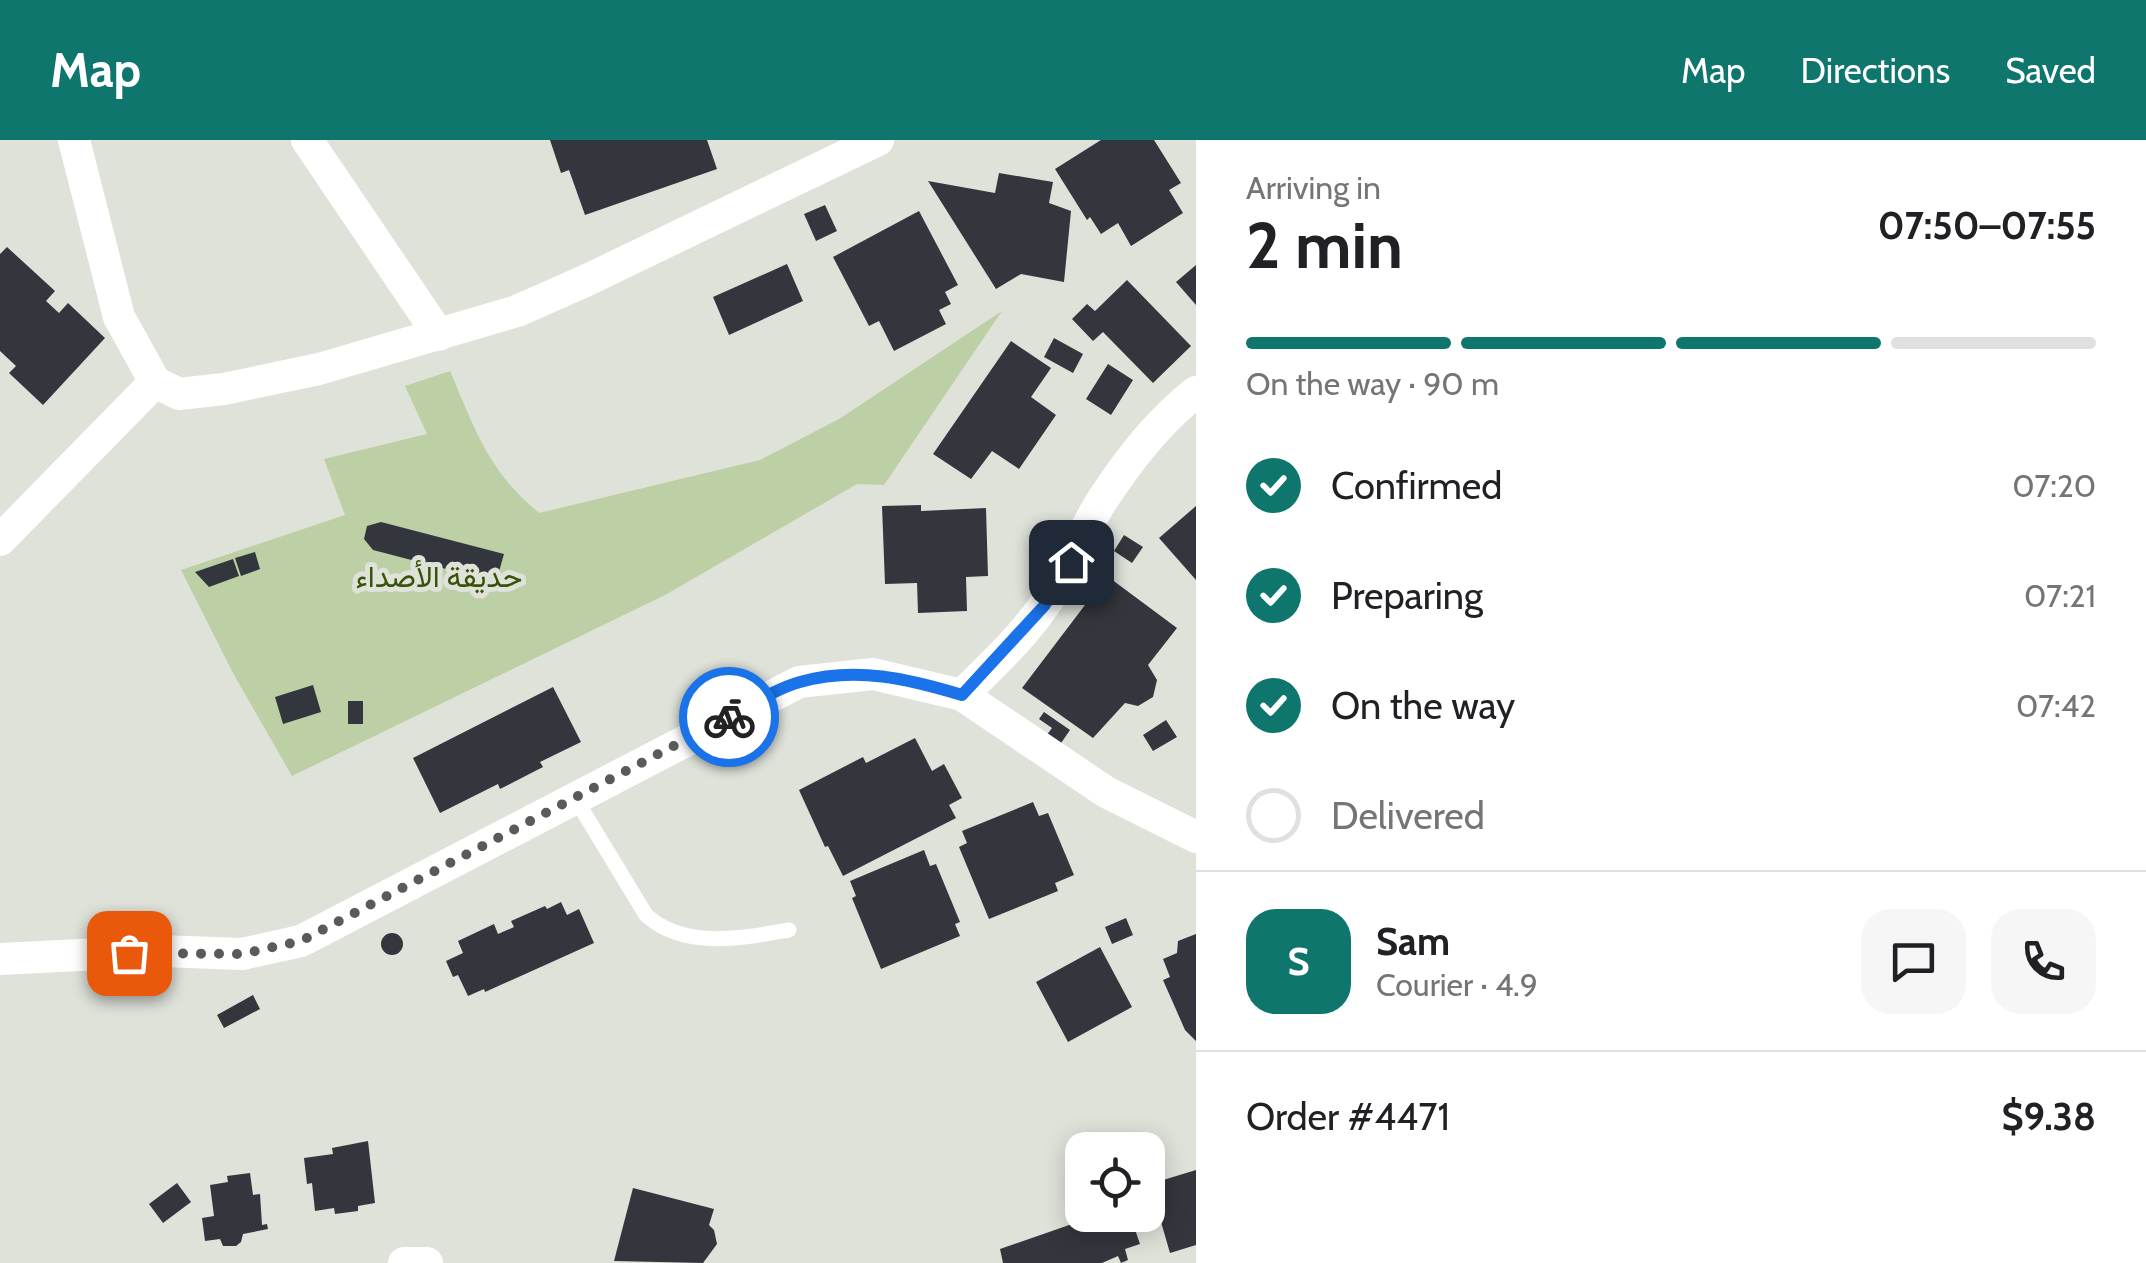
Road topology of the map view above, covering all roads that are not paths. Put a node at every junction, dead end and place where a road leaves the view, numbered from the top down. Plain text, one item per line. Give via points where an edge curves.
1 (74, 140) edge
2 (308, 140) edge
3 (878, 140) edge
4 (440, 335) junction
5 (155, 382) junction
6 (1196, 392) edge
7 (0, 540) edge
8 (962, 695) junction
9 (575, 798) junction
10 (1196, 837) edge
11 (789, 930) dead end
12 (0, 959) edge
13 (404, 1263) edge
14 (427, 1263) edge

1 - 5 street via 119,317
2 - 4 street
3 - 4 street via 585,281
4 - 5 street via 224,390 179,394
5 - 7 street
6 - 8 street via 1103,498 1044,606
8 - 9 street via 873,674 799,682
8 - 10 street via 1106,792
9 - 11 lane via 658,926 702,938
9 - 12 street via 301,941 242,954
13 - 14 street

